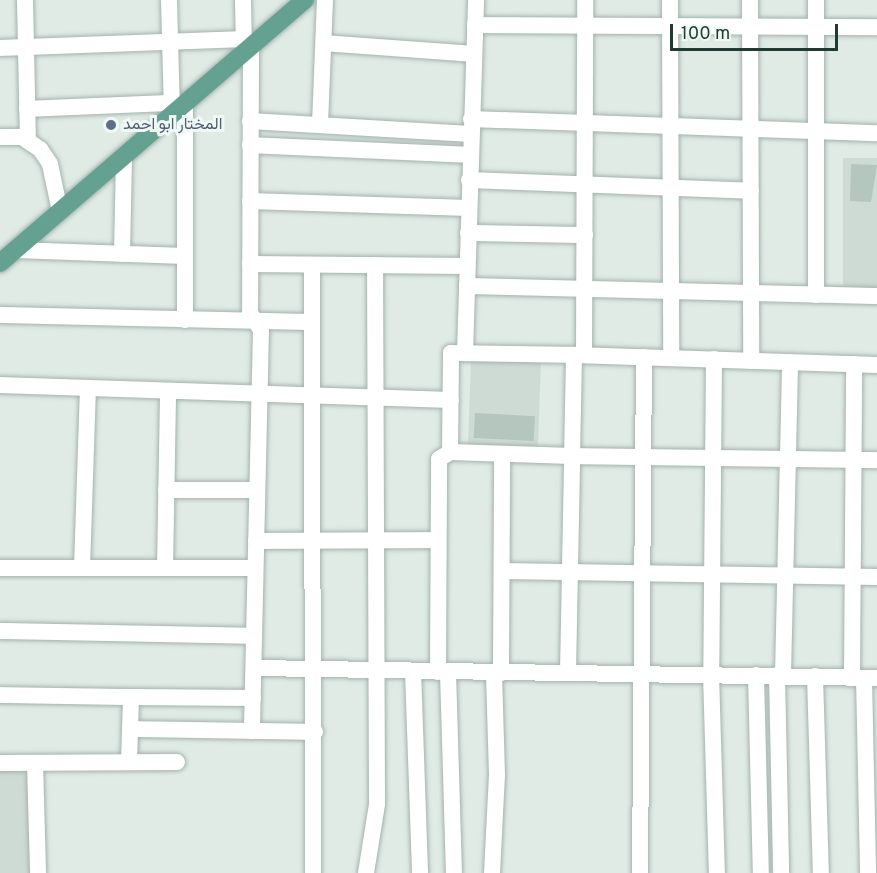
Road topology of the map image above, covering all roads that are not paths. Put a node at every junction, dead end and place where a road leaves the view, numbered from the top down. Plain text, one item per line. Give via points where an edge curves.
1 (25, 0) edge
2 (169, 0) edge
3 (243, 0) edge
4 (305, 0) edge
5 (326, 0) edge
6 (476, 0) edge
7 (585, 0) edge
8 (670, 0) edge
9 (750, 0) edge
10 (816, 0) edge
11 (475, 25) junction
12 (585, 26) junction
13 (670, 26) junction
14 (750, 26) junction
15 (816, 27) junction
16 (877, 27) edge
17 (170, 42) junction
18 (324, 43) junction
19 (246, 46) junction
20 (26, 47) junction
21 (0, 48) edge
22 (474, 54) junction
23 (176, 107) junction
24 (27, 109) junction
25 (250, 121) junction
26 (585, 123) junction
27 (320, 124) junction
28 (670, 126) junction
29 (471, 127) junction
30 (751, 129) junction
31 (816, 131) junction
32 (877, 133) edge
33 (0, 137) edge
34 (28, 139) junction
35 (250, 145) junction
36 (470, 155) junction
37 (124, 157) junction
38 (470, 180) junction
39 (585, 184) junction
40 (670, 188) junction
41 (751, 191) junction
42 (250, 201) junction
43 (469, 207) junction
44 (60, 212) junction
45 (468, 233) junction
46 (585, 235) junction
47 (15, 250) junction
48 (122, 254) junction
49 (185, 256) junction
50 (0, 263) edge
51 (250, 264) junction
52 (312, 265) junction
53 (375, 266) junction
54 (467, 266) junction
55 (467, 286) junction
56 (585, 289) junction
57 (671, 291) junction
58 (751, 293) junction
59 (816, 295) junction
60 (877, 296) edge
61 (0, 315) edge
62 (185, 320) junction
63 (257, 321) junction
64 (312, 322) junction
65 (465, 353) junction
66 (579, 355) junction
67 (644, 357) junction
68 (671, 358) junction
69 (714, 359) junction
70 (751, 361) junction
71 (790, 362) junction
72 (854, 364) junction
73 (877, 365) edge
74 (0, 385) edge
75 (88, 389) junction
76 (168, 391) junction
77 (259, 394) junction
78 (311, 396) junction
79 (376, 398) junction
80 (451, 400) junction
81 (450, 452) junction
82 (502, 454) junction
83 (572, 456) junction
84 (642, 457) junction
85 (712, 457) junction
86 (788, 459) junction
87 (853, 459) junction
88 (877, 460) edge
89 (166, 490) junction
90 (256, 490) junction
91 (376, 540) junction
92 (438, 540) junction
93 (255, 541) junction
94 (312, 541) junction
95 (0, 568) edge
96 (82, 568) junction
97 (165, 568) junction
98 (255, 568) junction
99 (502, 572) junction
100 (570, 573) junction
101 (642, 574) junction
102 (710, 576) junction
103 (785, 577) junction
104 (852, 577) junction
105 (877, 577) edge
106 (0, 631) edge
107 (254, 636) junction
108 (254, 668) junction
109 (316, 669) junction
110 (377, 670) junction
111 (413, 671) junction
112 (443, 672) junction
113 (498, 673) junction
114 (568, 673) junction
115 (641, 674) junction
116 (711, 674) junction
117 (756, 675) junction
118 (780, 675) junction
119 (815, 676) junction
120 (864, 678) edge
121 (0, 695) edge
122 (131, 697) junction
123 (253, 698) junction
124 (130, 729) junction
125 (252, 731) junction
126 (315, 732) junction
127 (129, 762) junction
128 (177, 762) dead end
129 (0, 763) edge
130 (35, 763) junction
131 (372, 838) junction
132 (38, 873) edge
133 (313, 873) edge
134 (354, 873) edge
135 (366, 873) edge
136 (420, 873) edge
137 (454, 873) edge
138 (492, 873) edge
139 (639, 873) edge
140 (717, 873) edge
141 (761, 873) edge
142 (781, 873) edge
143 (821, 873) edge
144 (868, 873) edge

1 - 20 street
2 - 17 street
3 - 19 street
4 - 19 main road
5 - 18 street
6 - 11 street
7 - 12 street
8 - 13 street
9 - 14 street
10 - 15 street
11 - 12 street
11 - 22 street
12 - 13 street
12 - 26 street
13 - 14 street
13 - 28 street
14 - 15 street
14 - 30 street
15 - 16 street
15 - 31 street
17 - 19 street
17 - 20 street
17 - 23 street
18 - 22 street
18 - 27 street
19 - 23 main road
19 - 25 street
20 - 21 street
20 - 24 street
22 - 29 street
23 - 24 street
23 - 37 main road
23 - 49 street
24 - 34 street
25 - 27 street
25 - 35 street
26 - 28 street
26 - 29 street
26 - 39 street
27 - 29 street
28 - 30 street
28 - 40 street
29 - 36 street
30 - 31 street
30 - 41 street
31 - 32 street
31 - 59 street
33 - 34 street
34 - 44 street via 50,164
35 - 36 street
35 - 42 street
36 - 38 street
37 - 44 main road
37 - 48 street
38 - 39 street
38 - 43 street
39 - 40 street
39 - 46 street
40 - 41 street
40 - 57 street
41 - 58 street
42 - 43 street
42 - 51 street
43 - 45 street
44 - 47 main road
45 - 46 street
45 - 54 street
46 - 56 street
47 - 48 street
47 - 50 main road
48 - 49 street
49 - 62 street
51 - 52 street
51 - 63 street via 250,313
52 - 53 street
52 - 64 street
53 - 54 street
53 - 79 street
54 - 55 street
55 - 56 street
55 - 65 street
56 - 57 street
56 - 66 street
57 - 58 street
57 - 68 street
58 - 59 street
58 - 70 street
59 - 60 street
61 - 62 street
62 - 63 street
63 - 64 street
63 - 77 street
64 - 78 street
65 - 66 street
65 - 80 street via 452,353
66 - 67 street
66 - 83 street
67 - 68 street
67 - 84 street
68 - 69 street
69 - 70 street
69 - 85 street
70 - 71 street
71 - 72 street
71 - 86 street
72 - 73 street
72 - 87 street
74 - 75 street
75 - 76 street
75 - 96 street
76 - 77 street
76 - 89 street
77 - 78 street
77 - 90 street
78 - 79 street
78 - 94 street
79 - 80 street
79 - 91 street
80 - 81 street
81 - 82 street
81 - 92 street via 439,459
82 - 83 street
82 - 99 street
83 - 84 street
83 - 100 street
84 - 85 street
84 - 101 street
85 - 86 street
85 - 102 street
86 - 87 street
86 - 103 street
87 - 88 street
87 - 104 street
89 - 90 street
89 - 97 street
90 - 93 street
91 - 92 street
91 - 94 street
91 - 110 street
92 - 112 street
93 - 94 street
93 - 98 street
94 - 109 street
95 - 96 street
96 - 97 street
97 - 98 street
98 - 107 street
99 - 100 street
99 - 113 street
100 - 101 street
100 - 114 street
101 - 102 street
101 - 115 street
102 - 103 street
102 - 116 street
103 - 104 street
103 - 118 street
104 - 105 street
104 - 120 street
106 - 107 street
107 - 108 street
108 - 109 street
108 - 123 street
109 - 110 street
109 - 126 street
110 - 111 street
110 - 131 street via 377,804
111 - 112 street
111 - 136 street
112 - 113 street
112 - 137 street
113 - 114 street
113 - 138 street
114 - 115 street
115 - 116 street
115 - 139 street
116 - 117 street
116 - 140 street
117 - 118 street
117 - 141 street
118 - 119 street
118 - 142 street
119 - 120 street
119 - 143 street
120 - 144 street
121 - 122 street
122 - 123 street
122 - 124 street
123 - 125 street
124 - 125 street
124 - 127 street
125 - 126 street
126 - 133 street
127 - 128 street
127 - 130 street
129 - 130 street
130 - 132 street
131 - 134 street
131 - 135 street

